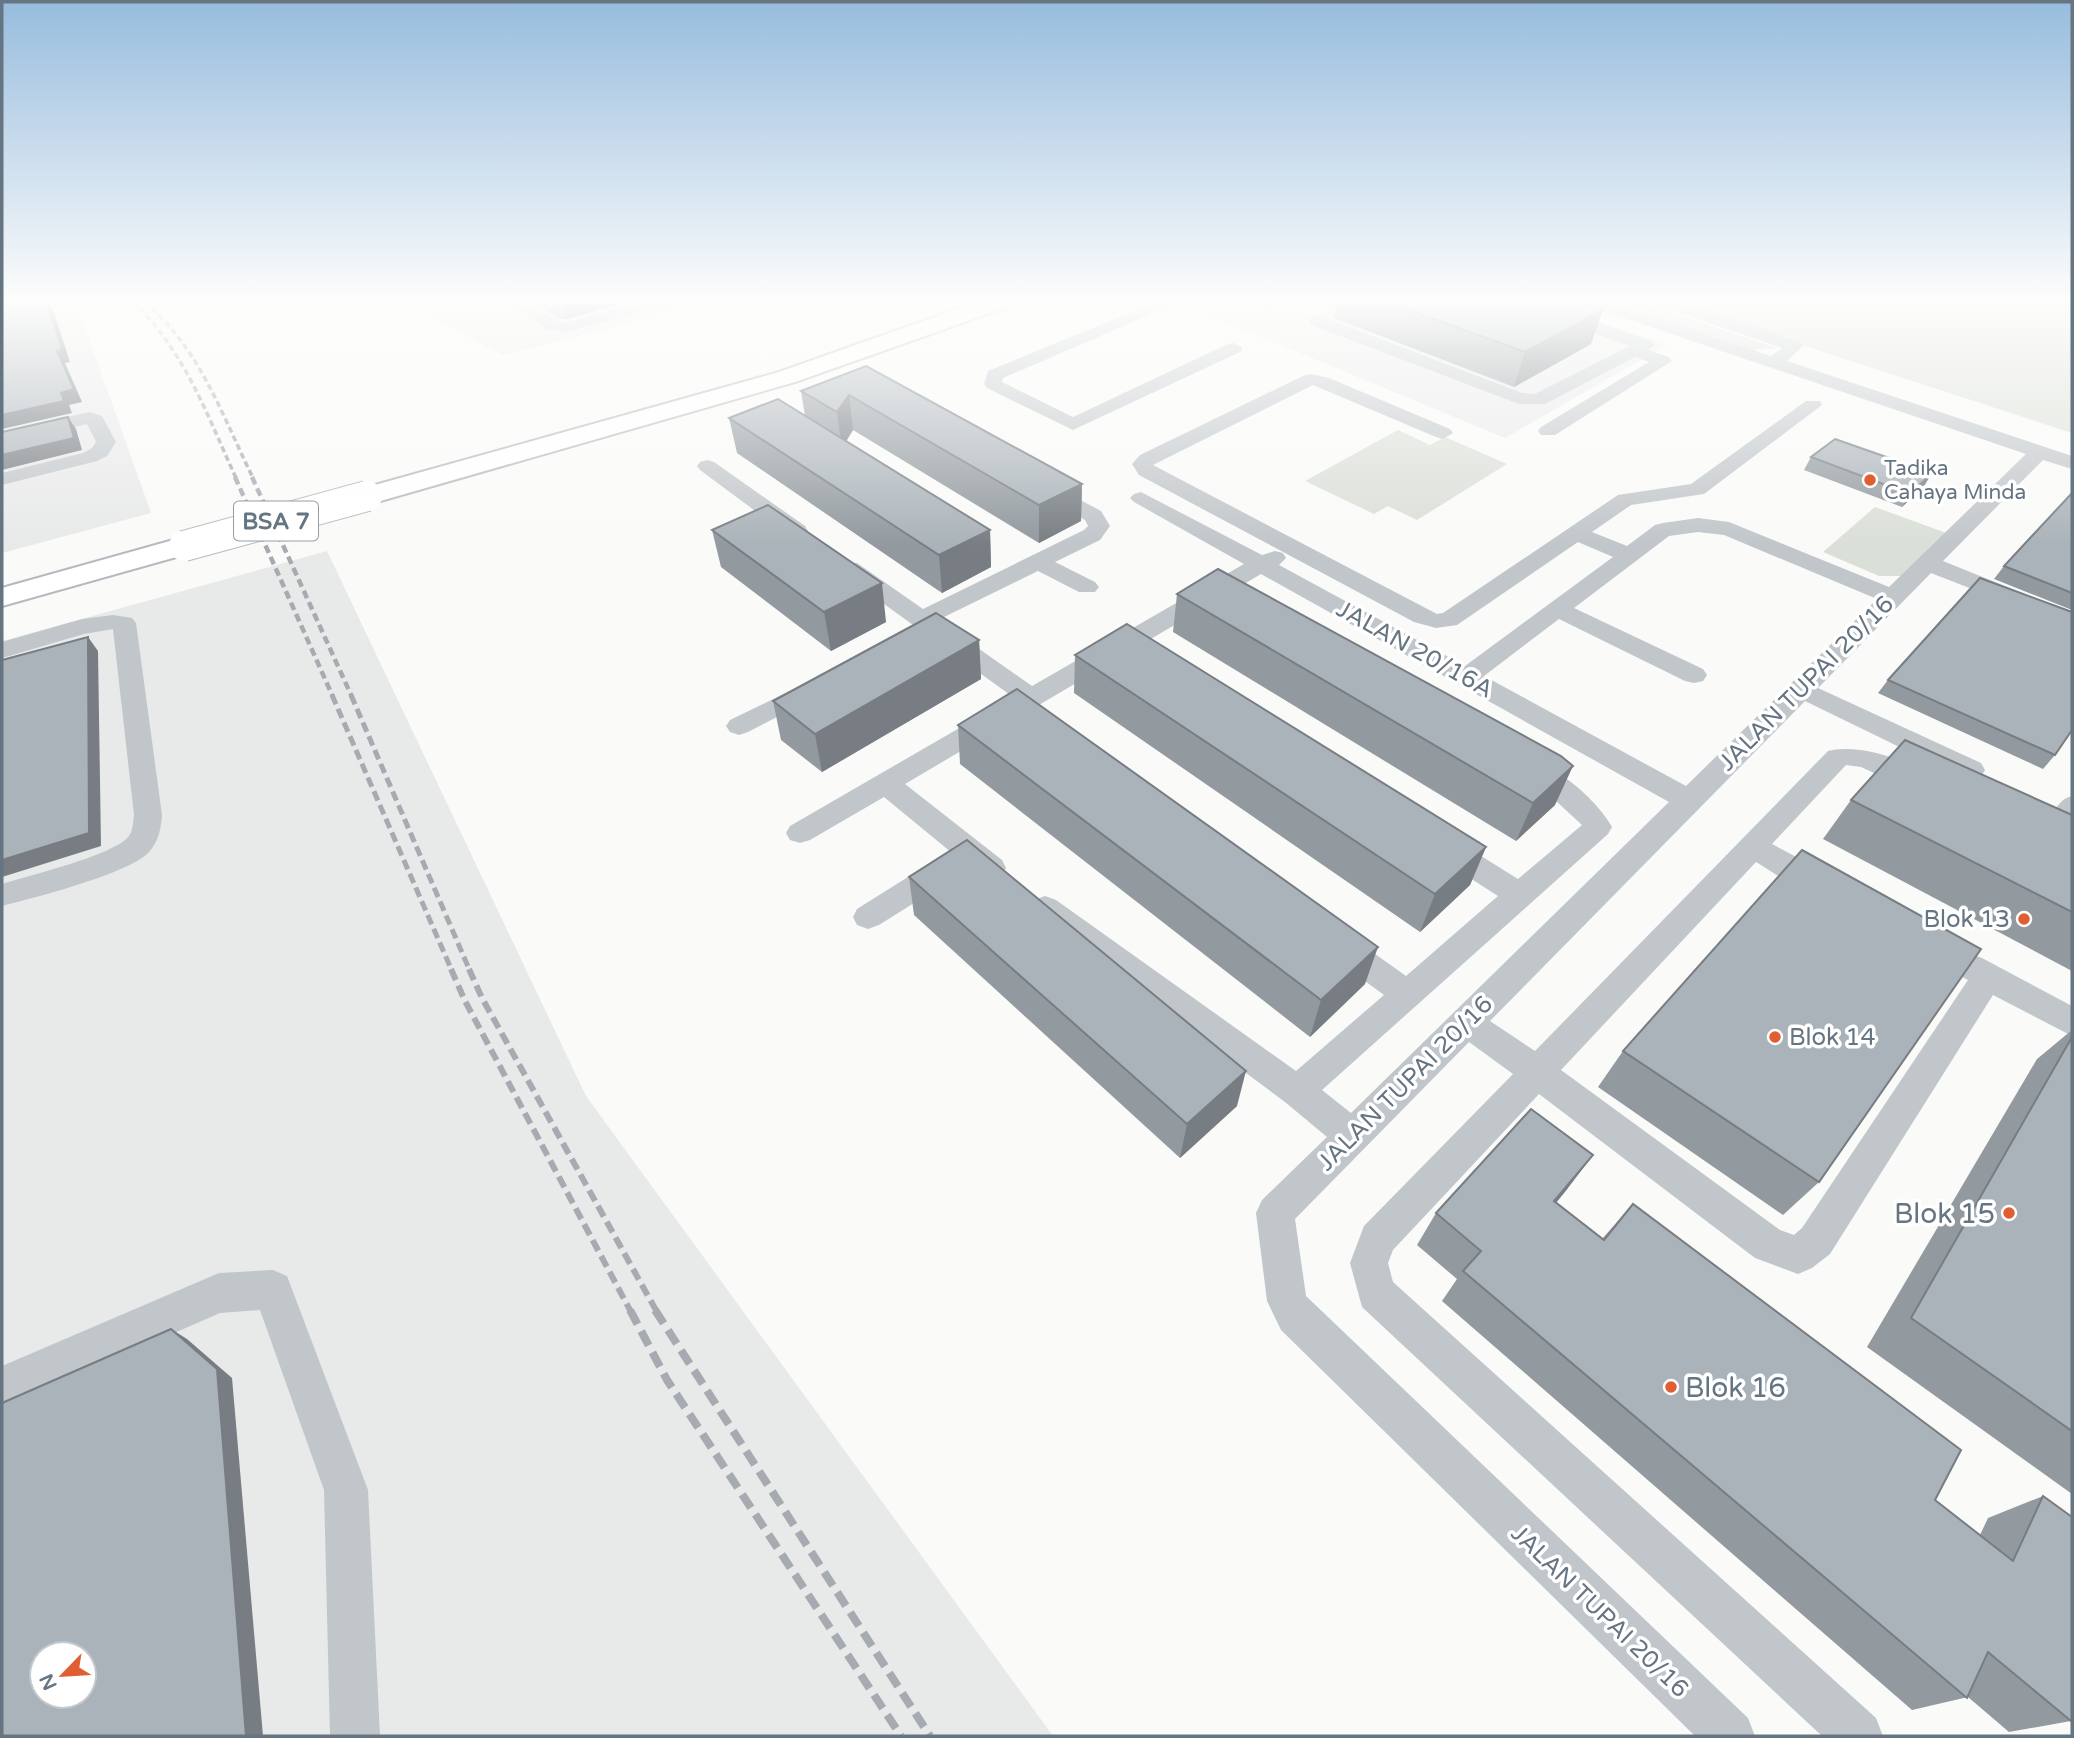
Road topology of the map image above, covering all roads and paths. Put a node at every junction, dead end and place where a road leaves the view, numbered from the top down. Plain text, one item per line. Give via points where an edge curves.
1 (719, 383) edge
2 (764, 383) edge
3 (993, 383) edge
4 (1158, 383) edge
5 (1303, 383) edge
6 (1326, 383) edge
7 (1480, 383) edge
8 (1563, 383) edge
9 (1627, 383) edge
10 (1833, 383) edge
11 (1813, 405) dead end
12 (1548, 432) dead end
13 (1443, 433) dead end
14 (2, 438) edge
15 (2039, 452) junction
16 (2072, 463) edge
17 (707, 466) dead end
18 (2, 479) edge
19 (1033, 482) edge
20 (365, 490) junction
21 (1141, 498) dead end
22 (1576, 533) junction
23 (182, 539) junction
24 (1296, 551) junction
25 (1628, 555) junction
26 (997, 556) dead end
27 (1927, 563) junction
28 (1261, 564) junction
29 (1029, 566) junction
30 (2, 579) edge
31 (1087, 587) dead end
32 (2, 597) edge
33 (1892, 597) junction
34 (1557, 609) junction
35 (2072, 621) edge
36 (920, 628) junction
37 (1125, 643) junction
38 (2, 650) edge
39 (1149, 658) edge
40 (1694, 675) dead end
41 (835, 676) edge
42 (1466, 677) junction
43 (1800, 689) junction
44 (1027, 710) junction
45 (739, 726) dead end
46 (1507, 759) edge
47 (1994, 781) edge
48 (885, 783) junction
49 (1951, 799) edge
50 (1688, 800) junction
51 (800, 833) dead end
52 (1428, 836) edge
53 (1753, 847) junction
54 (970, 853) junction
55 (2, 895) edge
56 (1521, 896) junction
57 (1847, 898) edge
58 (868, 917) dead end
59 (1316, 928) edge
60 (1941, 950) edge
61 (1988, 976) junction
62 (1406, 993) junction
63 (1466, 1022) junction
64 (2072, 1022) edge
65 (1537, 1072) junction
66 (1297, 1091) junction
67 (1352, 1136) junction
68 (2, 1387) edge
69 (355, 1736) edge
70 (1730, 1736) edge
71 (1857, 1736) edge

1 - 20 main road, BSA 7
2 - 20 main road, BSA 7
3 - 4 street via 1095,435 1132,416 1111,405
5 - 24 street via 1142,464 1146,471
6 - 13 street
7 - 8 street via 1538,400
9 - 12 street
10 - 15 street
11 - 22 street via 1697,490 1633,497
14 - 18 street via 89,418 95,420 106,442 90,457
15 - 16 street
15 - 27 street, JALAN TUPAI 20/16
17 - 36 street via 826,551
19 - 29 street via 1093,516 1099,526 1092,535
20 - 23 main road, BSA 7, bridge
21 - 28 street, JALAN 20/16A
22 - 24 street via 1449,620 1436,621
22 - 25 street
23 - 30 main road, BSA 7
23 - 32 main road, BSA 7
24 - 28 street
25 - 33 street via 1662,530 1698,525 1729,529
25 - 34 street
26 - 29 street
27 - 33 street, JALAN TUPAI 20/16
27 - 35 street
28 - 37 street via 1222,600
28 - 42 street, JALAN 20/16A
29 - 31 street
29 - 36 street
33 - 43 street, JALAN TUPAI 20/16
34 - 40 street
34 - 42 street
36 - 44 street
37 - 39 street
37 - 44 street
38 - 55 street via 94,625 124,623 148,815 148,832 129,852
41 - 45 street
42 - 50 street, JALAN 20/16A
43 - 47 street
43 - 50 street, JALAN TUPAI 20/16
44 - 48 street
46 - 56 street via 1555,786 1589,813 1598,827
48 - 51 street
48 - 54 street
49 - 53 street via 1850,754 1838,757
50 - 63 street, JALAN TUPAI 20/16
52 - 56 street
53 - 57 street
53 - 65 street
54 - 58 street
54 - 66 street
56 - 62 street
59 - 62 street
60 - 61 street
61 - 64 street
61 - 65 street via 1816,1241 1798,1255 1769,1245
62 - 66 street
63 - 65 street
63 - 67 street, JALAN TUPAI 20/16
65 - 71 street via 1378,1239 1369,1263 1376,1293
66 - 67 street
67 - 70 street, JALAN TUPAI 20/16 via 1275,1213 1287,1301 1295,1316
68 - 69 street via 219,1293 273,1290 346,1490

